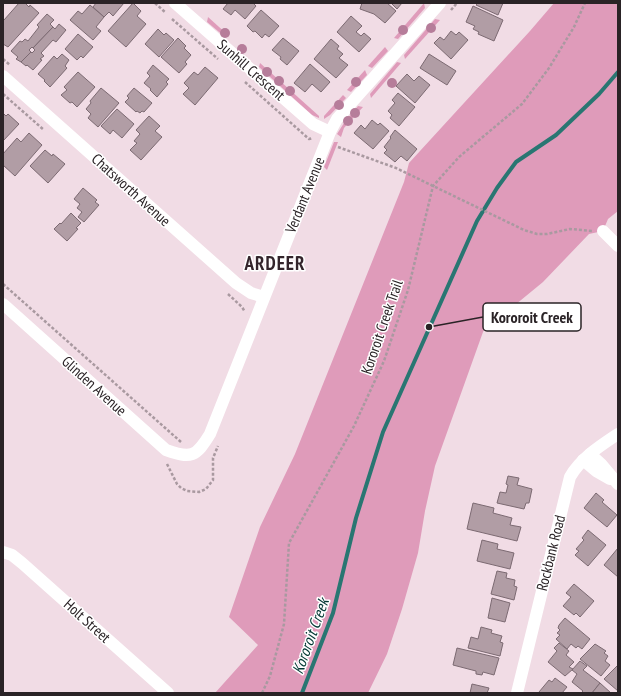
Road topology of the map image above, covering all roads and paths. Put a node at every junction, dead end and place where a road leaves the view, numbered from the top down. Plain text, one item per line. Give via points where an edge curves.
1 (155, 3) edge
2 (175, 3) edge
3 (440, 3) edge
4 (585, 3) edge
5 (221, 62) dead end
6 (3, 76) edge
7 (239, 77) dead end
8 (3, 94) edge
9 (330, 132) junction
10 (47, 133) dead end
11 (312, 138) dead end
12 (336, 154) dead end
13 (433, 186) junction
14 (603, 231) joint
15 (618, 246) edge
16 (3, 284) edge
17 (228, 293) dead end
18 (264, 297) junction
19 (3, 304) edge
20 (246, 314) dead end
21 (618, 434) edge
22 (184, 444) dead end
23 (218, 444) dead end
24 (191, 455) joint
25 (586, 457) junction
26 (162, 460) dead end
27 (617, 483) edge
28 (3, 552) edge
29 (168, 693) edge
30 (262, 693) edge
31 (517, 693) edge

1 - 5 path
2 - 9 street, Sunhill Crescent via 313,124
3 - 9 street, Verdant Avenue via 337,119
4 - 13 path, Kororoit Creek Trail via 574,27 549,68 522,104 459,157
6 - 18 street, Chatsworth Avenue via 236,283 251,293
7 - 11 path via 310,139
8 - 10 path
9 - 18 street, Verdant Avenue
12 - 13 path via 338,147 396,168
13 - 14 path via 537,234 570,229
13 - 30 path, Kororoit Creek Trail via 408,290 384,361 354,426 289,543 284,624 270,676
14 - 15 street
16 - 22 path
17 - 20 path
18 - 24 street, Verdant Avenue via 210,434 202,447
19 - 24 street, Glinden Avenue via 166,450 181,456
21 - 25 street, Rockbank Road
23 - 26 path via 213,458 213,480 206,489 199,492 181,488 168,465
25 - 27 street via 596,471
25 - 31 street, Rockbank Road via 575,469 568,485
28 - 29 street, Holt Street via 22,563

